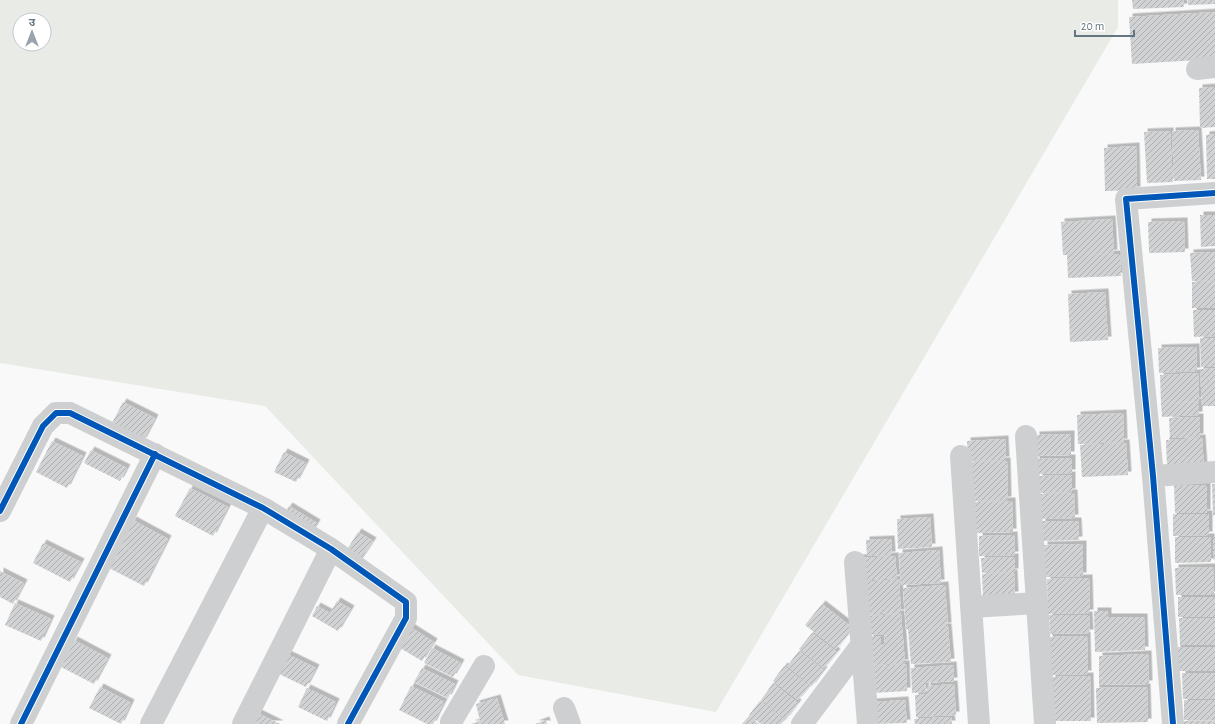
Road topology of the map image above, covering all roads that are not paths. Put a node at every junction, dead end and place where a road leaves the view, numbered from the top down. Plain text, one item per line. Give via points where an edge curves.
1 (1215, 193) edge
2 (1026, 436) dead end
3 (154, 454) junction
4 (961, 456) dead end
5 (1215, 472) edge
6 (1153, 476) junction
7 (263, 508) junction
8 (0, 511) edge
9 (331, 550) junction
10 (855, 562) dead end
11 (1037, 603) junction
12 (971, 607) junction
13 (862, 644) junction
14 (484, 666) dead end
15 (451, 723) edge
16 (21, 724) edge
17 (151, 724) edge
18 (243, 724) edge
19 (348, 724) edge
20 (802, 724) edge
21 (868, 724) edge
22 (979, 724) edge
23 (1045, 724) edge
24 (1173, 724) edge

1 - 6 street via 1126,199
2 - 11 street
3 - 7 street
3 - 8 street via 70,413 56,413 42,426
3 - 16 street
4 - 12 street
5 - 6 street
6 - 24 street
7 - 9 street
7 - 17 street
9 - 18 street
9 - 19 street via 406,602 406,618
10 - 13 street
11 - 12 street
11 - 23 street
12 - 22 street
13 - 20 street
13 - 21 street
14 - 15 street

